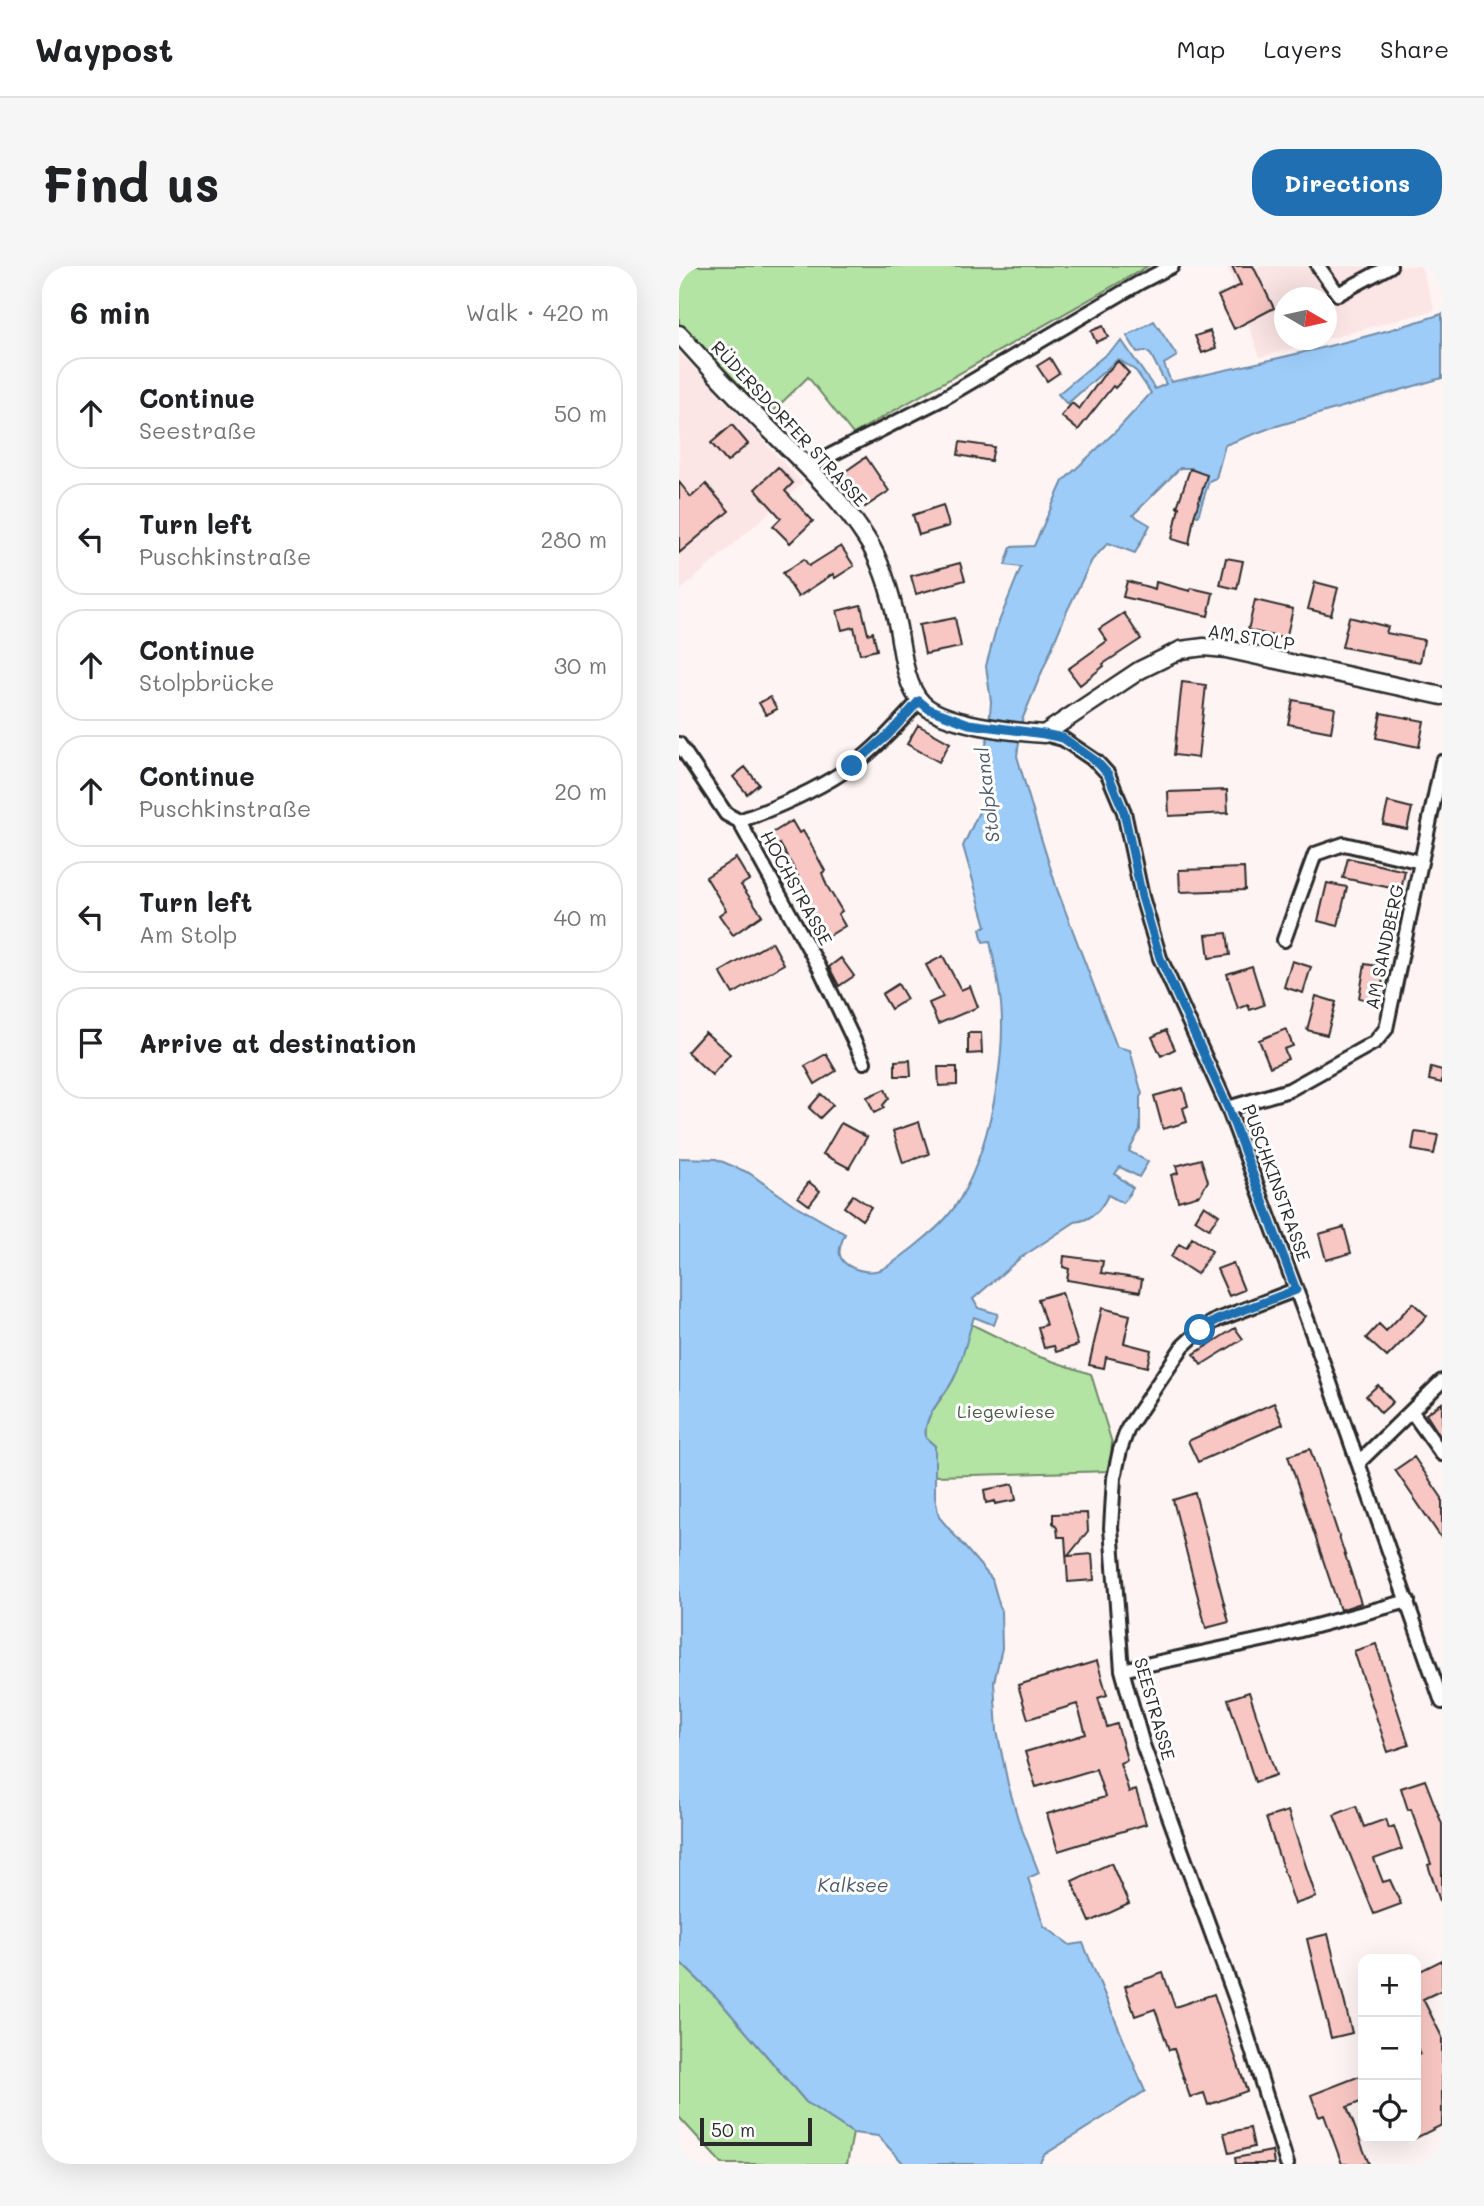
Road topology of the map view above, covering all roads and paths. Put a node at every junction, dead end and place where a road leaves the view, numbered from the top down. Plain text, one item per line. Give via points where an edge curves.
1 (1172, 266) edge
2 (1318, 266) edge
3 (1390, 266) edge
4 (679, 334) edge
5 (807, 467) junction
6 (1442, 696) edge
7 (919, 701) junction
8 (1038, 733) junction
9 (679, 744) edge
10 (1442, 762) edge
11 (739, 821) junction
12 (1421, 862) junction
13 (1284, 940) dead end
14 (864, 1062) dead end
15 (1228, 1108) junction
16 (1296, 1290) junction
17 (1442, 1381) edge
18 (1412, 1412) junction
19 (1442, 1454) edge
20 (1358, 1463) junction
21 (1408, 1601) junction
22 (1122, 1670) junction
23 (1442, 1702) edge
24 (1287, 2164) edge

1 - 5 street via 942,399
2 - 3 street via 1338,294
4 - 5 main road, RÜDERSDORFER STRASSE
5 - 7 main road, RÜDERSDORFER STRASSE via 840,502 879,564 906,670
6 - 8 main road, AM STOLP via 1204,647 1181,650 1140,670
7 - 8 main road via 969,724
7 - 11 street via 852,766 783,806
8 - 15 street, PUSCHKINSTRASSE via 1063,738 1108,774 1124,812 1160,958
9 - 11 street, HOCHSTRASSE via 726,814
10 - 12 street, AM SANDBERG
11 - 14 street, HOCHSTRASSE via 819,967
12 - 13 street via 1344,844 1315,854
12 - 15 street, AM SANDBERG via 1385,1029 1374,1042 1289,1090
15 - 16 street, PUSCHKINSTRASSE
16 - 20 street, PUSCHKINSTRASSE
16 - 22 street, SEESTRASSE via 1200,1330 1183,1346 1128,1429 1114,1478 1111,1528
17 - 18 street
18 - 19 street
18 - 20 street
20 - 21 street, PUSCHKINSTRASSE
21 - 22 street via 1271,1638
21 - 23 street, PUSCHKINSTRASSE
22 - 24 street, SEESTRASSE via 1143,1745 1239,2008

